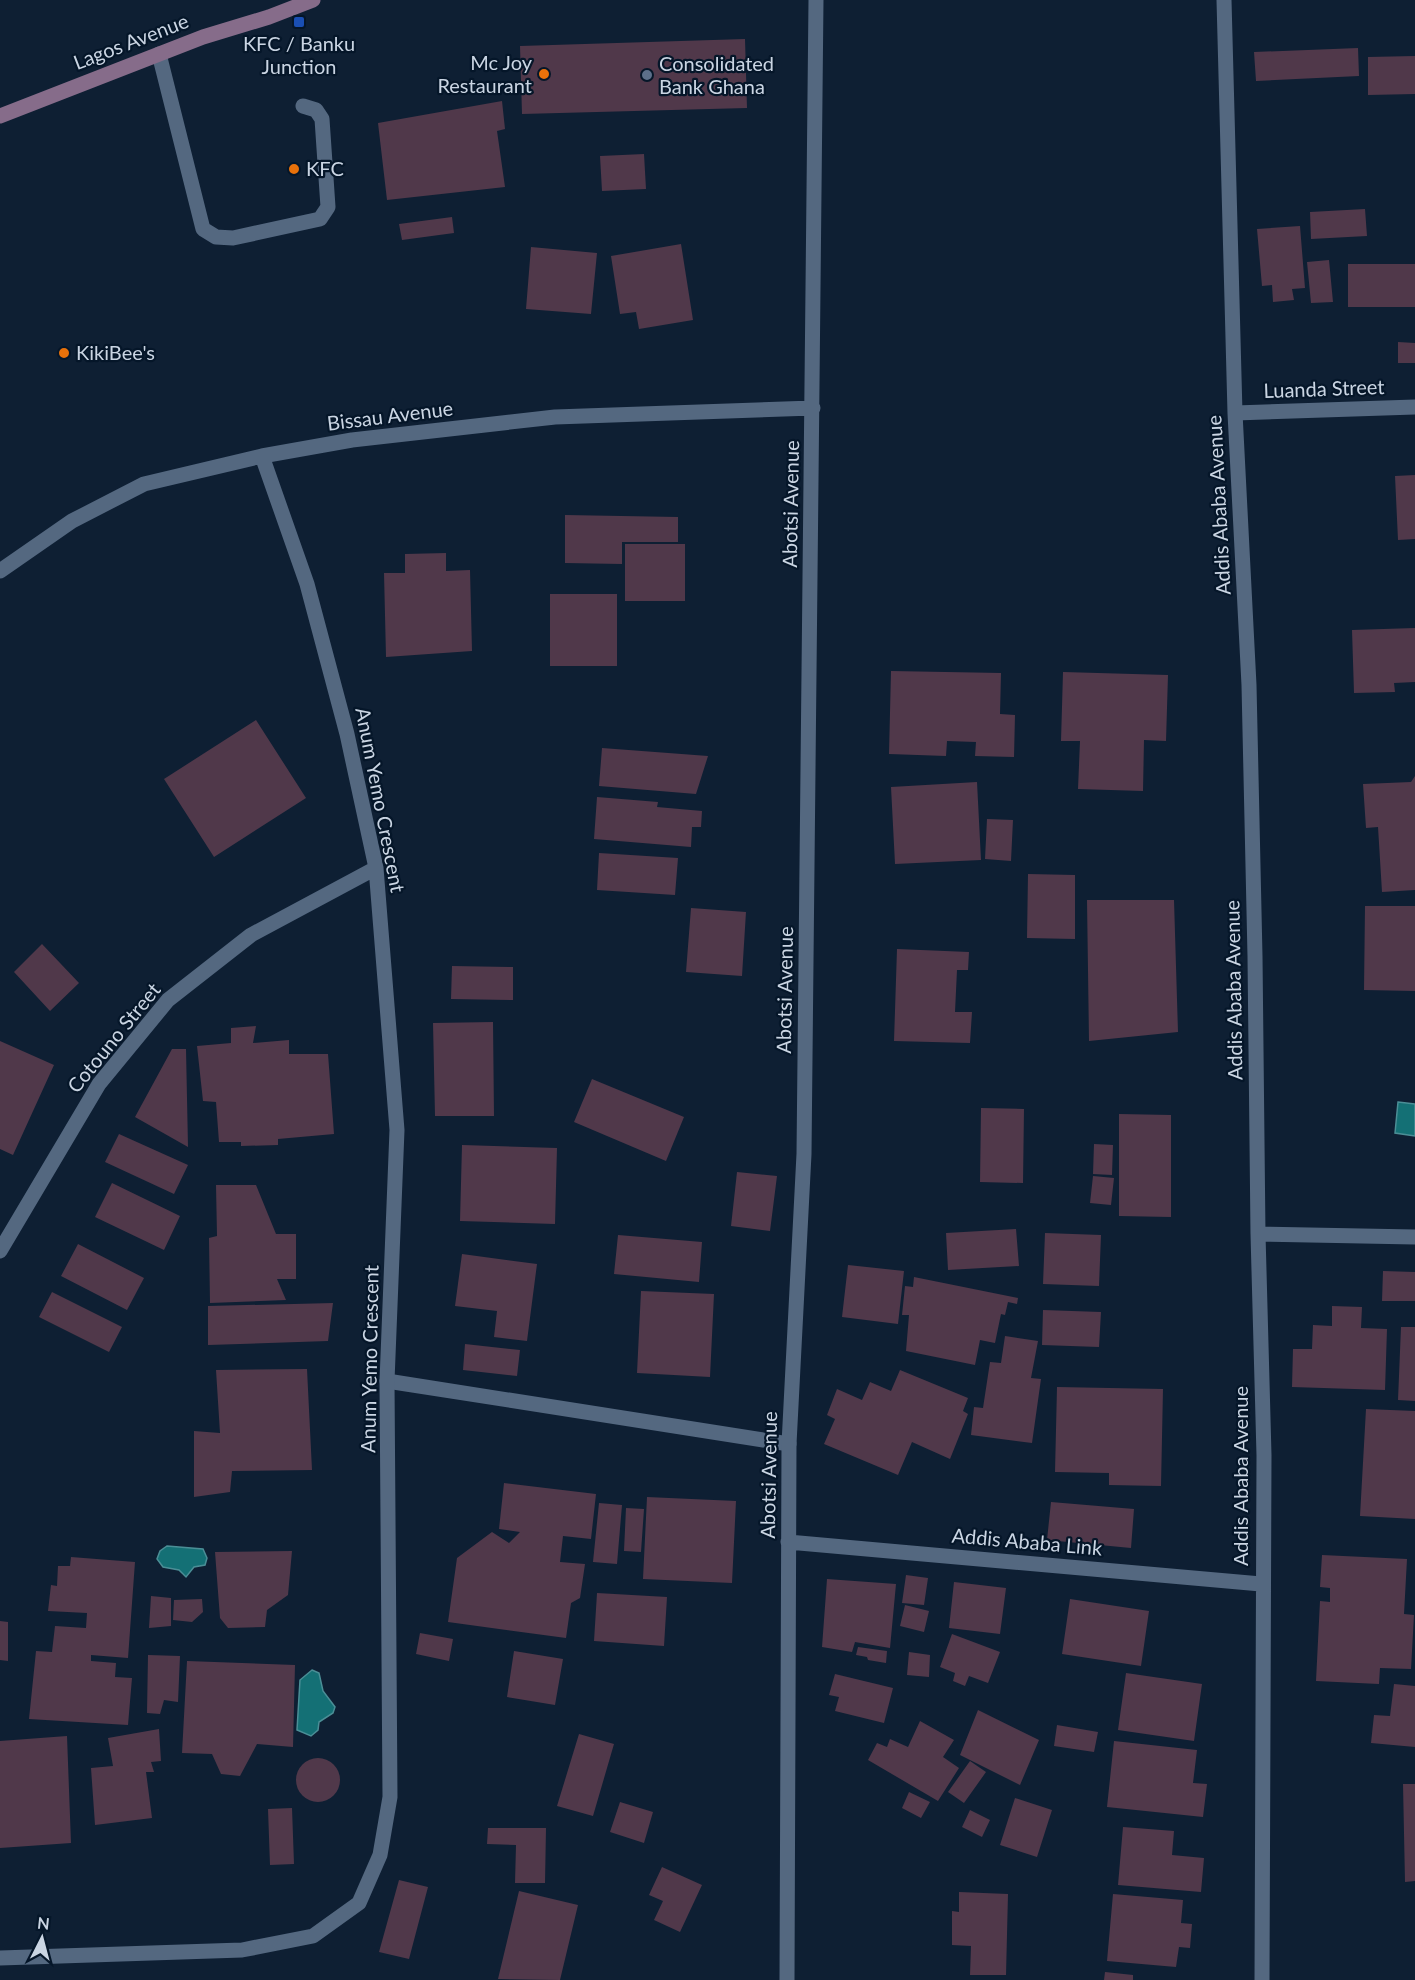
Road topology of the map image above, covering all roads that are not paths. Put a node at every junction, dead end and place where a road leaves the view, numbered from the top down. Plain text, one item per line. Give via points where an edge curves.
1 (313, 0) edge
2 (816, 0) edge
3 (1224, 0) edge
4 (159, 54) junction
5 (303, 106) dead end
6 (0, 116) edge
7 (1415, 407) edge
8 (813, 408) junction
9 (1235, 413) junction
10 (262, 456) junction
11 (1, 567) edge
12 (376, 868) junction
13 (1258, 1234) junction
14 (1415, 1237) edge
15 (0, 1251) edge
16 (387, 1381) junction
17 (789, 1444) junction
18 (788, 1542) junction
19 (1261, 1584) junction
20 (0, 1958) edge
21 (787, 1980) edge
22 (1262, 1980) edge

1 - 4 street, Lagos Avenue
2 - 8 street, Abotsi Avenue
3 - 9 street, Addis Ababa Avenue
4 - 5 street via 203,230 216,237 233,238 320,219 328,207 322,119 316,111
4 - 6 street, Lagos Avenue
7 - 9 street, Luanda Street
8 - 10 street, Bissau Avenue via 555,417 352,440
8 - 17 street, Abotsi Avenue via 804,1154
9 - 13 street, Addis Ababa Avenue via 1249,685
10 - 11 street, Bissau Avenue via 144,484 72,521
10 - 12 street, Anum Yemo Crescent via 307,585 347,734
12 - 15 street, Cotouno Street via 251,936 168,1000 99,1084
12 - 16 street, Anum Yemo Crescent via 397,1130
13 - 14 street
13 - 19 street, Addis Ababa Avenue via 1264,1455
16 - 17 street
16 - 20 street, Anum Yemo Crescent via 390,1797 380,1855 359,1903 313,1936 242,1950
17 - 18 street, Abotsi Avenue
18 - 19 street, Addis Ababa Link
18 - 21 street, Abotsi Avenue
19 - 22 street, Addis Ababa Avenue

